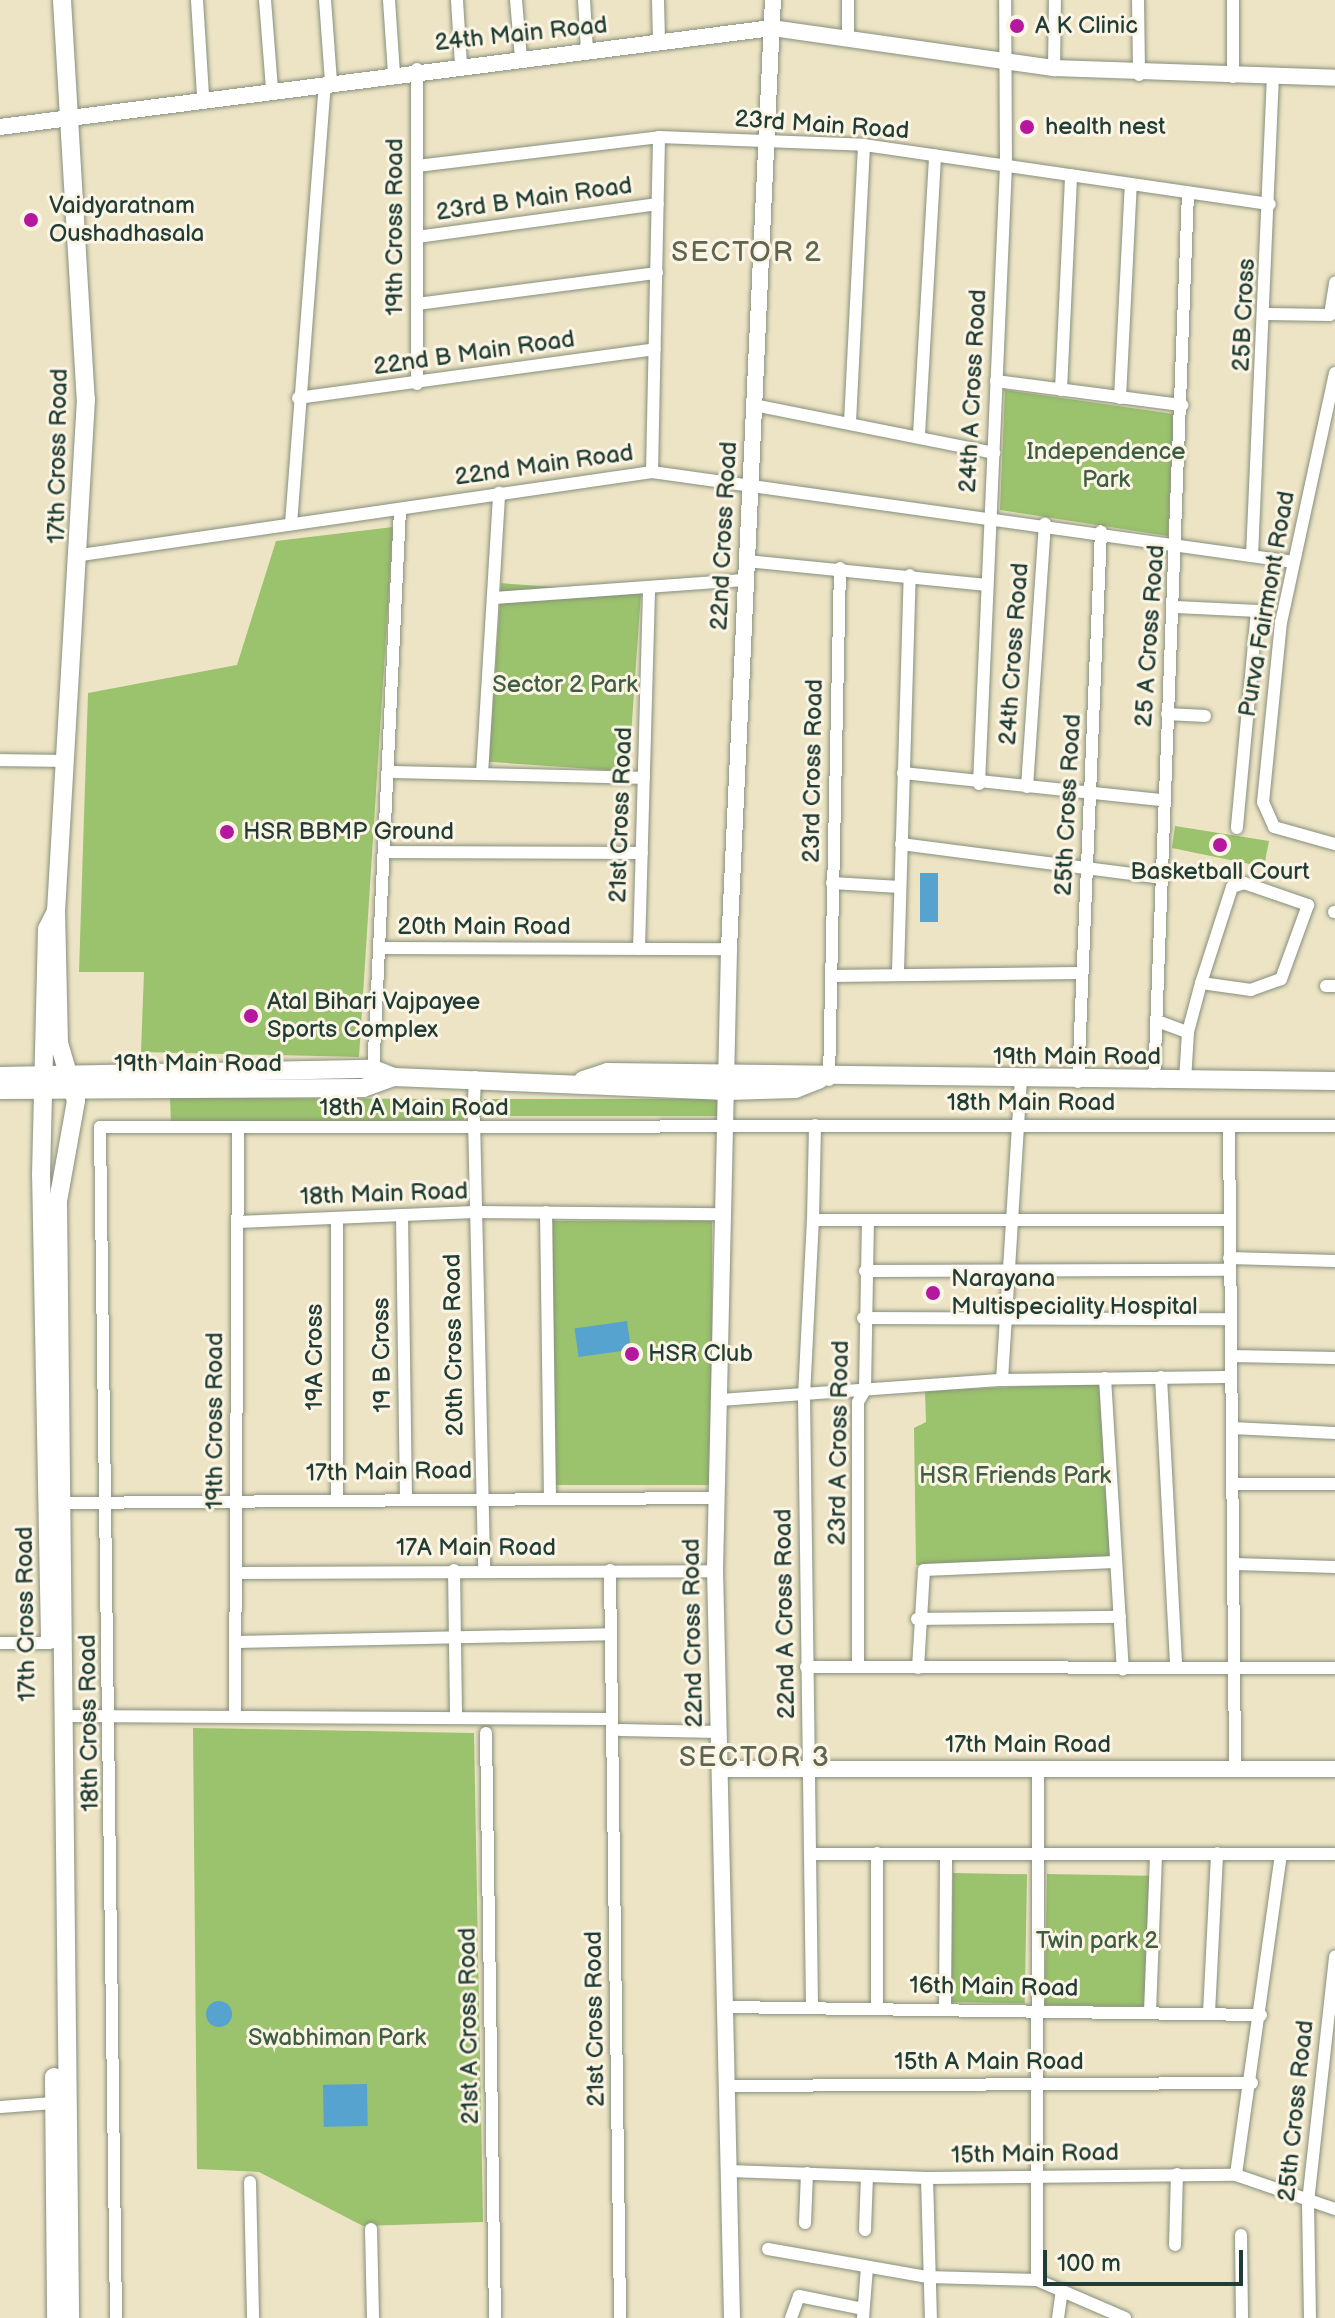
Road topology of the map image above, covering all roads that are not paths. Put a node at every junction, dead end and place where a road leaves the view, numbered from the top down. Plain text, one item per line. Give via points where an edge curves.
1 (62, 0) edge
2 (197, 0) edge
3 (265, 0) edge
4 (325, 0) edge
5 (389, 0) edge
6 (457, 0) edge
7 (516, 0) edge
8 (584, 0) edge
9 (658, 0) edge
10 (773, 0) edge
11 (848, 0) edge
12 (1005, 0) edge
13 (1055, 0) edge
14 (1138, 0) edge
15 (1233, 0) edge
16 (772, 28) junction
17 (848, 39) junction
18 (659, 42) junction
19 (587, 51) junction
20 (521, 58) junction
21 (1009, 64) junction
22 (461, 65) junction
23 (1054, 68) junction
24 (417, 69) junction
25 (394, 73) junction
26 (1139, 75) junction
27 (1233, 77) junction
28 (1273, 77) junction
29 (1335, 78) edge
30 (328, 83) junction
31 (272, 88) junction
32 (203, 96) junction
33 (69, 119) junction
34 (0, 127) edge
35 (659, 137) junction
36 (767, 143) junction
37 (864, 145) junction
38 (935, 155) junction
39 (417, 166) junction
40 (1006, 166) junction
41 (1071, 175) junction
42 (1131, 184) junction
43 (1188, 193) junction
44 (658, 204) junction
45 (1270, 204) junction
46 (417, 237) junction
47 (657, 273) junction
48 (1335, 282) edge
49 (417, 304) junction
50 (1334, 311) edge
51 (1267, 314) junction
52 (655, 349) junction
53 (1335, 373) edge
54 (996, 381) junction
55 (417, 384) junction
56 (1061, 390) junction
57 (298, 398) junction
58 (1120, 398) junction
59 (754, 405) junction
60 (1182, 405) junction
61 (850, 422) junction
62 (919, 435) junction
63 (994, 453) junction
64 (652, 472) junction
65 (751, 487) junction
66 (499, 493) junction
67 (400, 510) junction
68 (989, 517) junction
69 (291, 524) junction
70 (1045, 524) junction
71 (1101, 531) junction
72 (1179, 542) junction
73 (81, 555) junction
74 (1252, 556) junction
75 (747, 561) junction
76 (1294, 562) junction
77 (840, 568) junction
78 (910, 575) junction
79 (747, 580) junction
80 (987, 585) junction
81 (649, 587) junction
82 (494, 598) junction
83 (1177, 607) junction
84 (1167, 714) junction
85 (1205, 716) dead end
86 (0, 760) edge
87 (63, 761) junction
88 (388, 772) junction
89 (903, 773) junction
90 (482, 774) junction
91 (644, 778) junction
92 (979, 784) junction
93 (1027, 787) junction
94 (1093, 798) junction
95 (1161, 800) junction
96 (1237, 828) dead end
97 (901, 844) junction
98 (1335, 844) edge
99 (385, 852) junction
100 (642, 853) junction
101 (1089, 870) junction
102 (1163, 878) junction
103 (832, 883) junction
104 (900, 887) junction
105 (56, 911) junction
106 (382, 948) junction
107 (639, 949) junction
108 (729, 949) junction
109 (898, 971) junction
110 (1077, 973) junction
111 (832, 976) junction
112 (1201, 983) junction
113 (1157, 1021) junction
114 (1188, 1032) junction
115 (0, 1076) edge
116 (373, 1077) junction
117 (475, 1077) junction
118 (824, 1080) junction
119 (72, 1081) junction
120 (1021, 1081) junction
121 (1185, 1081) junction
122 (1335, 1081) edge
123 (44, 1082) junction
124 (727, 1082) junction
125 (1078, 1082) junction
126 (1154, 1082) junction
127 (0, 1090) edge
128 (474, 1103) dead end
129 (474, 1124) junction
130 (815, 1125) junction
131 (1023, 1125) junction
132 (1229, 1126) junction
133 (1335, 1126) edge
134 (100, 1127) joint
135 (727, 1128) junction
136 (238, 1130) junction
137 (64, 1157) junction
138 (43, 1158) junction
139 (474, 1212) junction
140 (546, 1212) junction
141 (725, 1214) junction
142 (402, 1215) junction
143 (337, 1218) junction
144 (813, 1220) junction
145 (868, 1220) junction
146 (1017, 1220) junction
147 (1229, 1220) junction
148 (238, 1222) junction
149 (1335, 1261) edge
150 (1229, 1264) junction
151 (1013, 1267) junction
152 (865, 1271) junction
153 (1008, 1317) junction
154 (863, 1318) junction
155 (1230, 1319) junction
156 (1231, 1356) junction
157 (1335, 1358) edge
158 (1161, 1377) junction
159 (1231, 1377) junction
160 (1105, 1378) junction
161 (1002, 1380) junction
162 (865, 1390) junction
163 (804, 1396) junction
164 (720, 1400) junction
165 (1232, 1428) junction
166 (1335, 1433) edge
167 (1235, 1484) junction
168 (1335, 1484) edge
169 (479, 1494) junction
170 (337, 1495) junction
171 (406, 1495) junction
172 (550, 1495) junction
173 (717, 1498) junction
174 (236, 1499) junction
175 (109, 1501) junction
176 (61, 1503) junction
177 (1115, 1562) junction
178 (1234, 1564) junction
179 (1335, 1567) edge
180 (484, 1569) junction
181 (454, 1570) junction
182 (610, 1570) junction
183 (715, 1571) junction
184 (236, 1573) junction
185 (1120, 1617) junction
186 (917, 1619) junction
187 (610, 1634) junction
188 (455, 1636) junction
189 (236, 1642) junction
190 (0, 1643) edge
191 (50, 1643) junction
192 (806, 1667) junction
193 (858, 1667) junction
194 (918, 1668) junction
195 (1176, 1668) junction
196 (1335, 1668) edge
197 (1123, 1669) junction
198 (1235, 1669) junction
199 (111, 1713) junction
200 (235, 1713) junction
201 (79, 1715) junction
202 (456, 1717) junction
203 (616, 1725) junction
204 (718, 1732) junction
205 (486, 1733) dead end
206 (1235, 1768) junction
207 (721, 1769) junction
208 (812, 1769) junction
209 (1038, 1769) junction
210 (1335, 1769) edge
211 (877, 1853) junction
212 (1217, 1853) junction
213 (812, 1854) junction
214 (946, 1854) junction
215 (1281, 1854) junction
216 (1335, 1854) edge
217 (1038, 1856) junction
218 (1156, 1857) junction
219 (1335, 1956) edge
220 (812, 2006) junction
221 (726, 2007) junction
222 (877, 2008) junction
223 (945, 2009) junction
224 (1035, 2010) junction
225 (1150, 2012) junction
226 (1209, 2013) junction
227 (1261, 2015) junction
228 (1036, 2083) junction
229 (1252, 2083) junction
230 (727, 2086) junction
231 (54, 2103) junction
232 (0, 2107) edge
233 (729, 2171) junction
234 (807, 2173) junction
235 (1177, 2174) junction
236 (1236, 2175) junction
237 (867, 2176) junction
238 (1037, 2176) junction
239 (927, 2178) junction
240 (250, 2182) dead end
241 (1308, 2202) junction
242 (1335, 2209) edge
243 (805, 2223) dead end
244 (371, 2229) dead end
245 (865, 2230) dead end
246 (1241, 2235) dead end
247 (1175, 2245) dead end
248 (768, 2249) dead end
249 (867, 2267) junction
250 (927, 2277) junction
251 (1037, 2280) junction
252 (1062, 2291) junction
253 (863, 2313) edge
254 (56, 2318) edge
255 (70, 2318) edge
256 (116, 2318) edge
257 (253, 2318) edge
258 (373, 2318) edge
259 (495, 2318) edge
260 (620, 2318) edge
261 (732, 2318) edge
262 (791, 2318) edge
263 (931, 2318) edge
264 (1058, 2318) edge
265 (1125, 2318) edge
266 (1242, 2318) edge
267 (1310, 2318) edge

1 - 33 main road, 17th Cross Road
2 - 32 street
3 - 31 street
4 - 30 street
5 - 25 street
6 - 22 street
7 - 20 street
8 - 19 street
9 - 18 street
10 - 16 street, 22nd Cross Road
11 - 17 street
12 - 21 street, 24th A Cross Road
13 - 23 street
14 - 26 street
15 - 27 street
16 - 17 street, 24th Main Road
16 - 18 street, 24th Main Road
16 - 36 street, 22nd Cross Road
17 - 21 street, 24th Main Road
18 - 19 street, 24th Main Road
19 - 20 street, 24th Main Road
20 - 22 street, 24th Main Road
21 - 23 street, 24th Main Road
21 - 40 street, 24th A Cross Road
22 - 24 street, 24th Main Road
23 - 26 street, 24th Main Road
24 - 25 street, 24th Main Road
24 - 39 street, 19th Cross Road
25 - 30 street, 24th Main Road
26 - 27 street, 24th Main Road
27 - 28 street, 24th Main Road
28 - 29 street, 24th Main Road
28 - 45 street, 25B Cross
30 - 31 street, 24th Main Road
30 - 57 street
31 - 32 street, 24th Main Road
32 - 33 street, 24th Main Road
33 - 34 street, 24th Main Road
33 - 73 main road, 17th Cross Road via 86,399
35 - 36 street, 23rd Main Road
35 - 39 street, 23rd Main Road
35 - 44 street
36 - 37 street, 23rd Main Road
36 - 59 street, 22nd Cross Road
37 - 38 street, 23rd Main Road
37 - 61 street
38 - 40 street, 23rd Main Road
38 - 62 street
39 - 46 street, 19th Cross Road
40 - 41 street, 23rd Main Road
40 - 54 street, 24th A Cross Road
41 - 42 street, 23rd Main Road
41 - 56 street
42 - 43 street, 23rd Main Road
42 - 58 street
43 - 45 street, 23rd Main Road
43 - 60 street, 25 A Cross Road
44 - 46 street, 23rd B Main Road
44 - 47 street
45 - 51 street, 25B Cross
46 - 49 street, 19th Cross Road
47 - 49 street
47 - 52 street
48 - 50 street
49 - 55 street, 19th Cross Road
50 - 51 street
51 - 74 street, 25B Cross
52 - 55 street, 22nd B Main Road
52 - 64 street
53 - 76 street, Purva Fairmont Road
54 - 56 street
54 - 63 street, 24th A Cross Road
55 - 57 street, 22nd B Main Road
56 - 58 street
57 - 69 street
58 - 60 street
59 - 61 street
59 - 65 street, 22nd Cross Road
60 - 72 street, 25 A Cross Road
61 - 62 street
62 - 63 street
63 - 68 street, 24th A Cross Road
64 - 65 street, 22nd Main Road
64 - 66 street, 22nd Main Road
65 - 68 street, 22nd Main Road
65 - 75 street, 22nd Cross Road
66 - 67 street, 22nd Main Road
66 - 82 street
67 - 69 street, 22nd Main Road
67 - 88 street
68 - 70 street, 22nd Main Road
68 - 80 street, 24th A Cross Road
69 - 73 street, 22nd Main Road
70 - 71 street, 22nd Main Road
70 - 93 street, 24th Cross Road
71 - 72 street, 22nd Main Road
71 - 94 street, 25th Cross Road
72 - 74 street, 22nd Main Road
72 - 83 street, 25 A Cross Road
73 - 87 main road, 17th Cross Road
74 - 76 street, 22nd Main Road
75 - 77 street
75 - 79 street, 22nd Cross Road
76 - 98 street, Purva Fairmont Road via 1270,697 1263,802 1274,827
77 - 78 street
77 - 103 street, 23rd Cross Road
78 - 80 street
78 - 89 street
79 - 81 street
79 - 108 street, 22nd Cross Road
80 - 92 street, 24th A Cross Road
81 - 82 street
81 - 91 street, 21st Cross Road
82 - 90 street
83 - 84 street, 25 A Cross Road
83 - 96 street via 1257,611
84 - 85 street
84 - 95 street, 25 A Cross Road
86 - 87 street
87 - 105 main road, 17th Cross Road
88 - 90 street
88 - 99 street
89 - 92 street
89 - 97 street
90 - 91 street
91 - 100 street, 21st Cross Road
92 - 93 street
93 - 94 street
94 - 95 street
94 - 101 street, 25th Cross Road
95 - 102 street, 25 A Cross Road
97 - 101 street
97 - 104 street
99 - 100 street
99 - 106 street
100 - 107 street, 21st Cross Road
101 - 102 street
101 - 110 street, 25th Cross Road
102 - 113 street, 25 A Cross Road
103 - 104 street
103 - 111 street, 23rd Cross Road
104 - 109 street
105 - 119 main road, 17th Cross Road via 59,1043
105 - 123 main road, 17th Cross Road via 47,929
106 - 107 street, 20th Main Road
106 - 116 street
107 - 108 street, 20th Main Road
108 - 124 street, 22nd Cross Road
109 - 110 street
109 - 111 street
110 - 125 street, 25th Cross Road
111 - 118 street, 23rd Cross Road
112 - 112 street via 1251,990 1281,979 1308,905 1244,883 1232,887
112 - 114 street
113 - 114 street
113 - 126 street, 25 A Cross Road
114 - 121 street
115 - 123 main road, 19th Main Road
116 - 117 main road, 19th Main Road
116 - 119 main road, 19th Main Road
117 - 124 main road, 19th Main Road via 583,1080 609,1088
117 - 128 street
118 - 120 main road, 19th Main Road
118 - 124 main road, 19th Main Road
119 - 123 main road, 19th Main Road
119 - 137 main road, 17th Cross Road
120 - 125 main road, 19th Main Road
120 - 131 street
121 - 122 main road, 19th Main Road
121 - 126 main road, 19th Main Road
123 - 127 main road, 19th Main Road
123 - 138 main road, 17th Cross Road
124 - 135 street, 22nd Cross Road
125 - 126 main road, 19th Main Road
129 - 135 street, 18th A Main Road
129 - 136 street, 18th A Main Road
129 - 139 street, 20th Cross Road
130 - 131 street, 18th Main Road
130 - 135 street, 18th Main Road
130 - 144 street, 22nd A Cross Road
131 - 132 street, 18th Main Road
131 - 146 street
132 - 133 street, 18th Main Road
132 - 147 street
134 - 136 street, 18th A Main Road
134 - 175 street, 18th Cross Road
135 - 141 street, 22nd Cross Road
136 - 148 street, 19th Cross Road
137 - 138 main road
137 - 176 main road, 17th Cross Road via 58,1201
138 - 191 main road, 17th Cross Road
139 - 140 street, 18th Main Road
139 - 142 street, 18th Main Road
139 - 169 street, 20th Cross Road
140 - 141 street, 18th Main Road
140 - 172 street
141 - 164 street, 22nd Cross Road
142 - 143 street, 18th Main Road
142 - 171 street, 19 B Cross
143 - 148 street, 18th Main Road
143 - 170 street, 19A Cross
144 - 145 street
144 - 163 street, 22nd A Cross Road
145 - 146 street
145 - 152 street, 23rd A Cross Road
146 - 147 street
146 - 151 street
147 - 150 street
148 - 174 street, 19th Cross Road
149 - 150 street
150 - 151 street
150 - 155 street
151 - 152 street
151 - 153 street
152 - 154 street, 23rd A Cross Road
153 - 154 street
153 - 155 street
153 - 161 street
154 - 162 street, 23rd A Cross Road
155 - 156 street
156 - 157 street
156 - 159 street
158 - 159 street
158 - 160 street
158 - 195 street
159 - 165 street
160 - 161 street
160 - 177 street
161 - 162 street
162 - 163 street
162 - 193 street, 23rd A Cross Road via 858,1402
163 - 164 street
163 - 192 street, 22nd A Cross Road
164 - 173 street, 22nd Cross Road
165 - 166 street
165 - 167 street
167 - 168 street
167 - 178 street
169 - 171 street, 17th Main Road
169 - 172 street, 17th Main Road
169 - 180 street, 20th Cross Road
170 - 171 street, 17th Main Road
170 - 174 street, 17th Main Road
172 - 173 street, 17th Main Road
173 - 183 street, 22nd Cross Road
174 - 175 street, 17th Main Road
174 - 184 street, 19th Cross Road
175 - 176 street, 17th Main Road
175 - 199 street, 18th Cross Road
176 - 201 main road, 17th Cross Road
177 - 185 street
177 - 186 street via 930,1568 918,1581
178 - 179 street
178 - 198 street
180 - 181 street, 17A Main Road
180 - 182 street, 17A Main Road
181 - 184 street, 17A Main Road
181 - 188 street
182 - 183 street, 17A Main Road
182 - 187 street, 21st Cross Road
183 - 204 street, 22nd Cross Road
184 - 189 street, 19th Cross Road
185 - 186 street
185 - 197 street
186 - 194 street
187 - 188 street
187 - 203 street, 21st Cross Road
188 - 189 street
188 - 202 street
189 - 200 street, 19th Cross Road
190 - 191 street
191 - 231 main road, 17th Cross Road
192 - 193 street
192 - 208 street, 22nd A Cross Road
193 - 194 street
194 - 197 street
195 - 197 street
195 - 198 street
196 - 198 street
198 - 206 street
199 - 200 street
199 - 201 street
199 - 256 street, 18th Cross Road
200 - 202 street
201 - 255 main road, 17th Cross Road
202 - 203 street
203 - 204 street
203 - 260 street, 21st Cross Road
204 - 207 street, 22nd Cross Road
205 - 259 street, 21st A Cross Road
206 - 209 street, 17th Main Road
206 - 210 street, 17th Main Road
207 - 208 street, 17th Main Road
207 - 221 street, 22nd Cross Road
208 - 209 street, 17th Main Road
208 - 213 street, 22nd A Cross Road
209 - 217 street
211 - 213 street
211 - 214 street
211 - 222 street
212 - 215 street
212 - 218 street
212 - 226 street
213 - 220 street, 22nd A Cross Road
214 - 217 street
214 - 223 street
215 - 216 street
215 - 227 street
217 - 218 street
217 - 224 street
218 - 225 street
219 - 241 street, 25th Cross Road
220 - 221 street, 16th Main Road
220 - 222 street, 16th Main Road
221 - 230 street, 22nd Cross Road
222 - 223 street, 16th Main Road
223 - 224 street, 16th Main Road
224 - 225 street, 16th Main Road
224 - 228 street
225 - 226 street, 16th Main Road
226 - 227 street, 16th Main Road
227 - 229 street
228 - 229 street, 15th A Main Road
228 - 230 street, 15th A Main Road
228 - 238 street
229 - 236 street
230 - 233 street, 22nd Cross Road
231 - 232 street
231 - 254 main road, 17th Cross Road
233 - 234 street, 15th Main Road
233 - 261 street, 22nd Cross Road
234 - 237 street, 15th Main Road
234 - 243 street
235 - 236 street, 15th Main Road
235 - 238 street, 15th Main Road
235 - 247 street
236 - 241 street, 15th Main Road
237 - 239 street, 15th Main Road
237 - 245 street
238 - 239 street, 15th Main Road
238 - 251 street
239 - 250 street
240 - 257 street
241 - 242 street, 15th Main Road
241 - 267 street, 25th Cross Road
244 - 258 street
246 - 266 street
248 - 249 street
249 - 250 street
249 - 253 street
250 - 251 street
250 - 263 street
251 - 252 street
252 - 264 street
252 - 265 street
253 - 262 street via 799,2296

